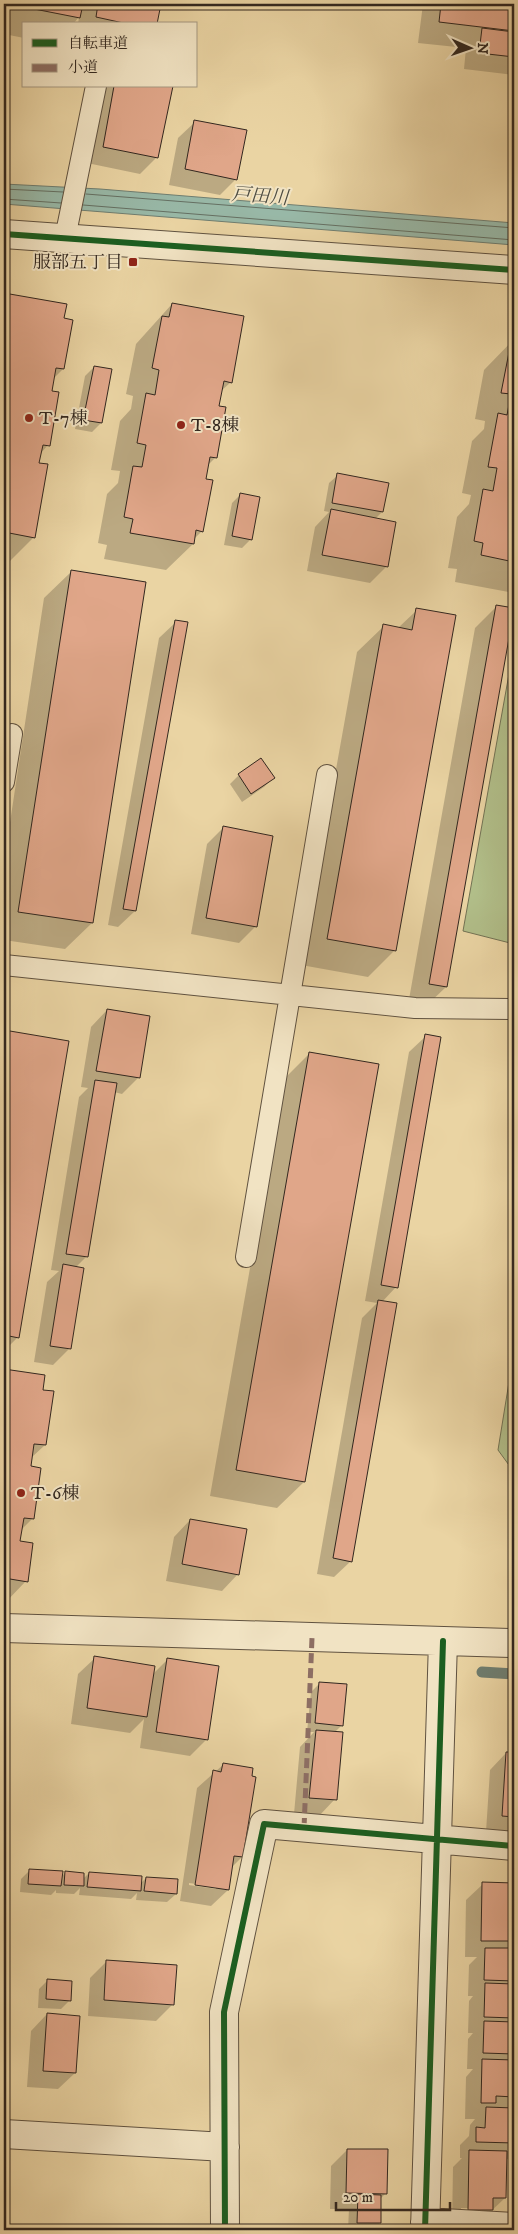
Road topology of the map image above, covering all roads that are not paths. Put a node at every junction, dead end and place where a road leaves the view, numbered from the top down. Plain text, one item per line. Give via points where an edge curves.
1 (96, 88) edge
2 (67, 226) junction
3 (4, 234) edge
4 (514, 270) edge
5 (12, 734) dead end
6 (327, 774) dead end
7 (4, 782) edge
8 (4, 965) edge
9 (290, 995) junction
10 (514, 1008) edge
11 (246, 1257) dead end
12 (4, 1628) edge
13 (443, 1641) junction
14 (514, 1643) edge
15 (437, 1840) junction
16 (514, 1846) edge
17 (4, 2134) edge
18 (225, 2147) junction
19 (425, 2226) edge
20 (514, 2227) edge
21 (225, 2230) edge

1 - 2 lane
2 - 3 street
2 - 4 street
5 - 7 lane
6 - 9 lane
8 - 9 lane
9 - 10 lane via 415,1008
9 - 11 lane
12 - 13 street
13 - 14 street
13 - 15 street
15 - 16 street
15 - 18 street via 264,1824 224,2012
15 - 19 street
17 - 18 street
18 - 21 street
19 - 20 street

